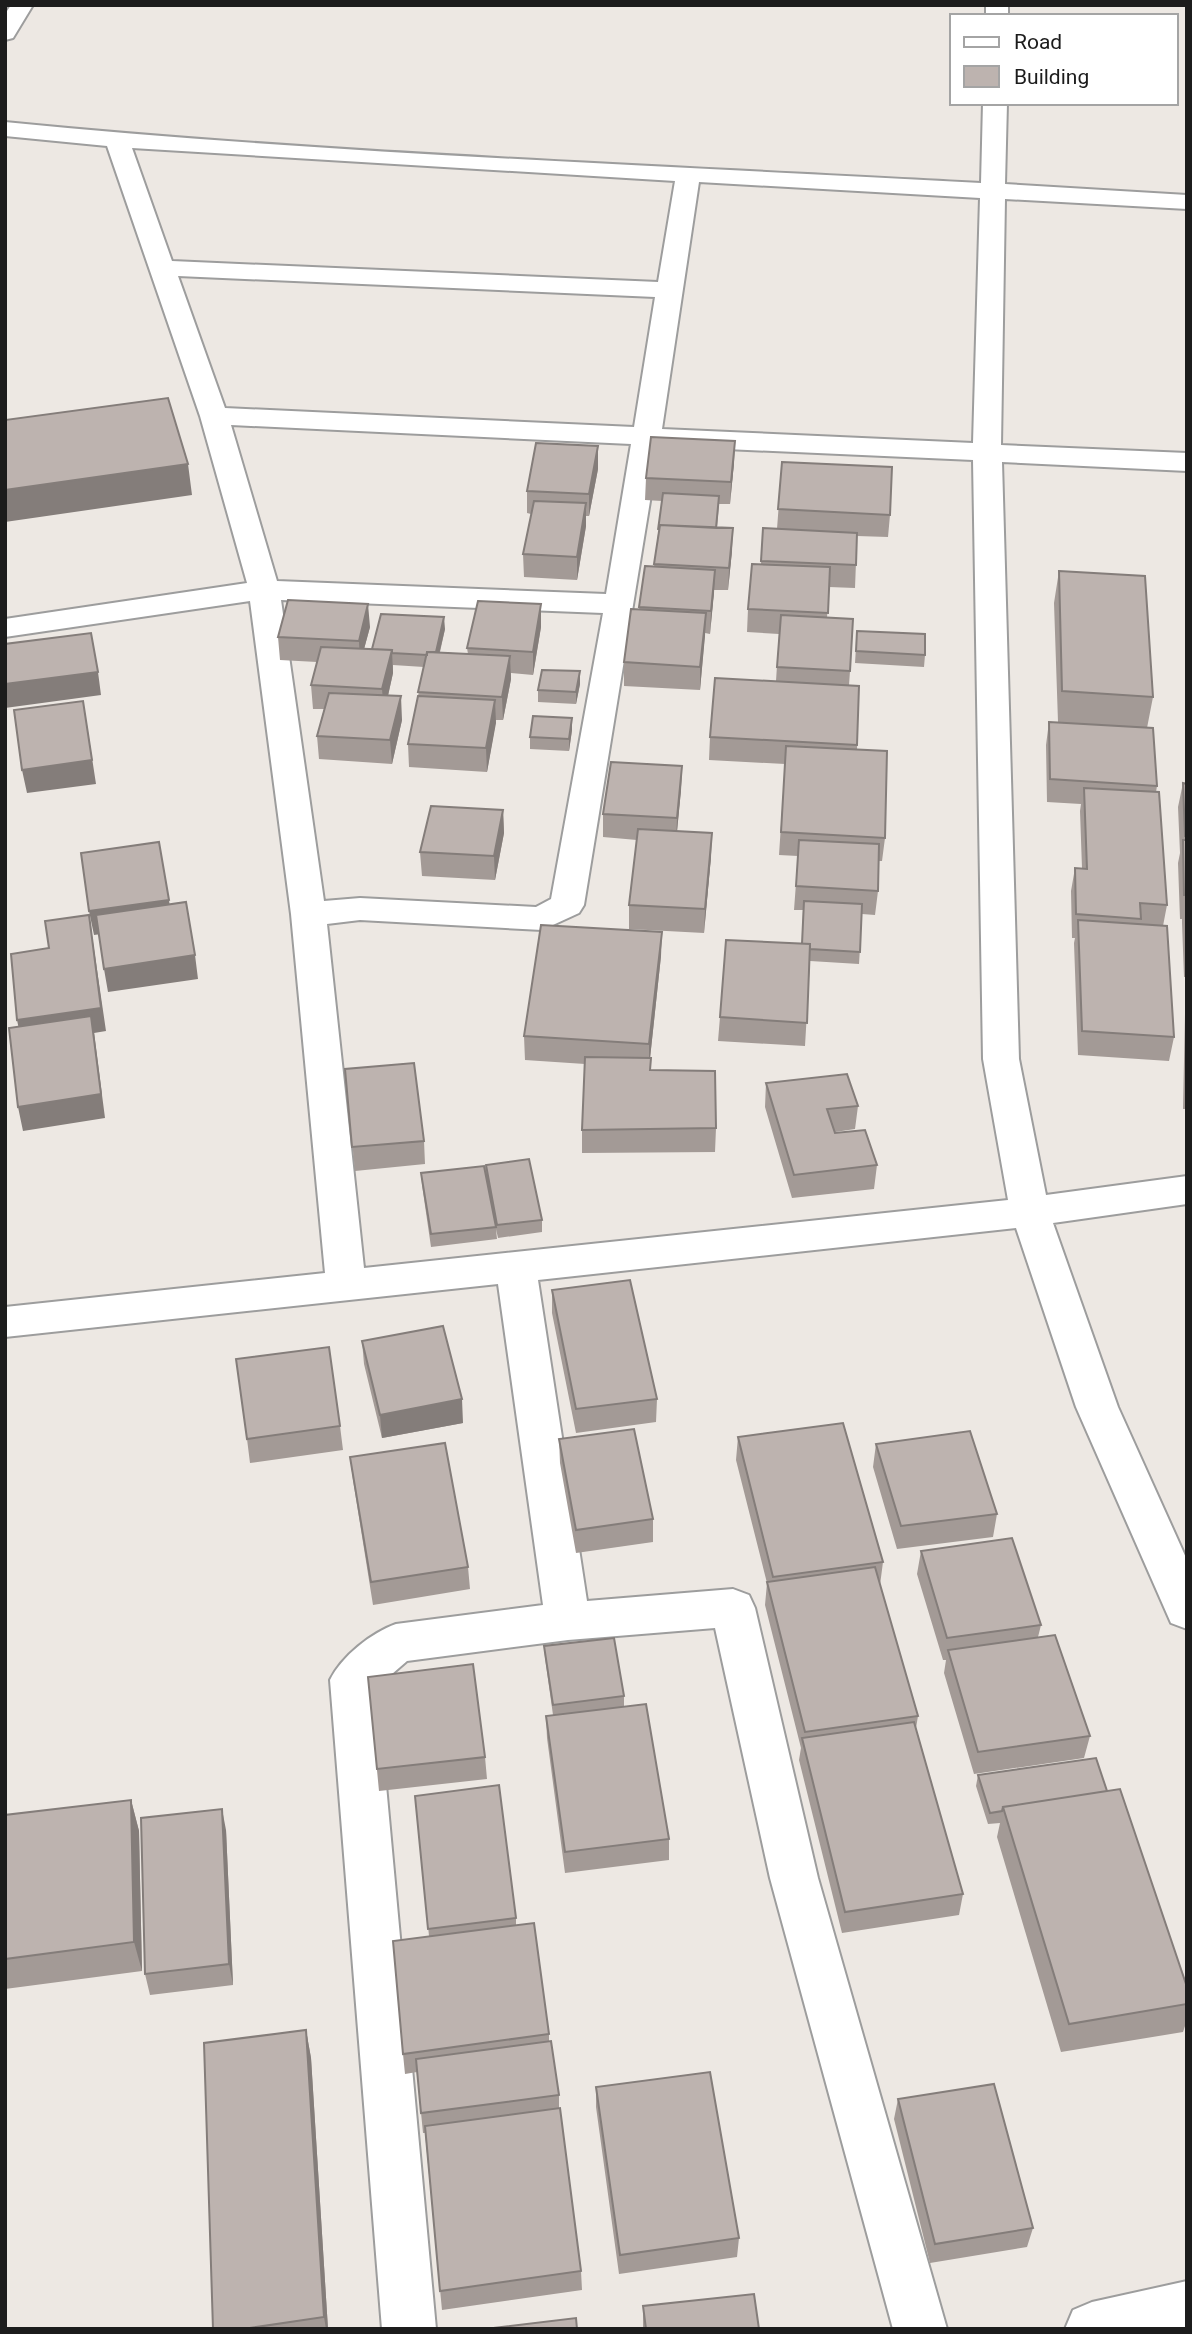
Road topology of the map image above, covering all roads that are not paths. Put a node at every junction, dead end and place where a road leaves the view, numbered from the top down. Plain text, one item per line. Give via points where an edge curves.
1 (22, 5) edge
2 (5, 33) edge
3 (995, 105) edge
4 (5, 129) edge
5 (117, 140) junction
6 (688, 174) junction
7 (994, 192) junction
8 (1187, 202) edge
9 (164, 268) junction
10 (670, 290) junction
11 (214, 416) junction
12 (645, 437) junction
13 (988, 451) junction
14 (1187, 462) edge
15 (264, 590) junction
16 (620, 604) junction
17 (5, 628) edge
18 (308, 914) junction
19 (1187, 1190) edge
20 (1030, 1212) junction
21 (516, 1268) junction
22 (346, 1287) junction
23 (5, 1322) edge
24 (1187, 1610) edge
25 (568, 1621) junction
26 (1187, 2308) edge
27 (409, 2329) edge
28 (920, 2329) edge
29 (1092, 2329) edge

1 - 2 street
3 - 7 street
4 - 5 street
5 - 6 street
5 - 9 street
6 - 7 street
6 - 10 street
7 - 8 street
7 - 13 street
9 - 10 street
9 - 11 street
10 - 12 street
11 - 12 street
11 - 15 street
12 - 13 street
12 - 16 street
13 - 14 street
13 - 20 street via 1001,1059
15 - 16 street
15 - 17 street
15 - 18 street
16 - 18 street via 567,905 542,919 360,909
18 - 22 street
19 - 20 street
20 - 21 street
20 - 24 street via 1097,1407
21 - 22 street
21 - 25 street
22 - 23 street
25 - 27 street via 396,1643 353,1680
25 - 28 street via 733,1608 794,1878
26 - 29 street

